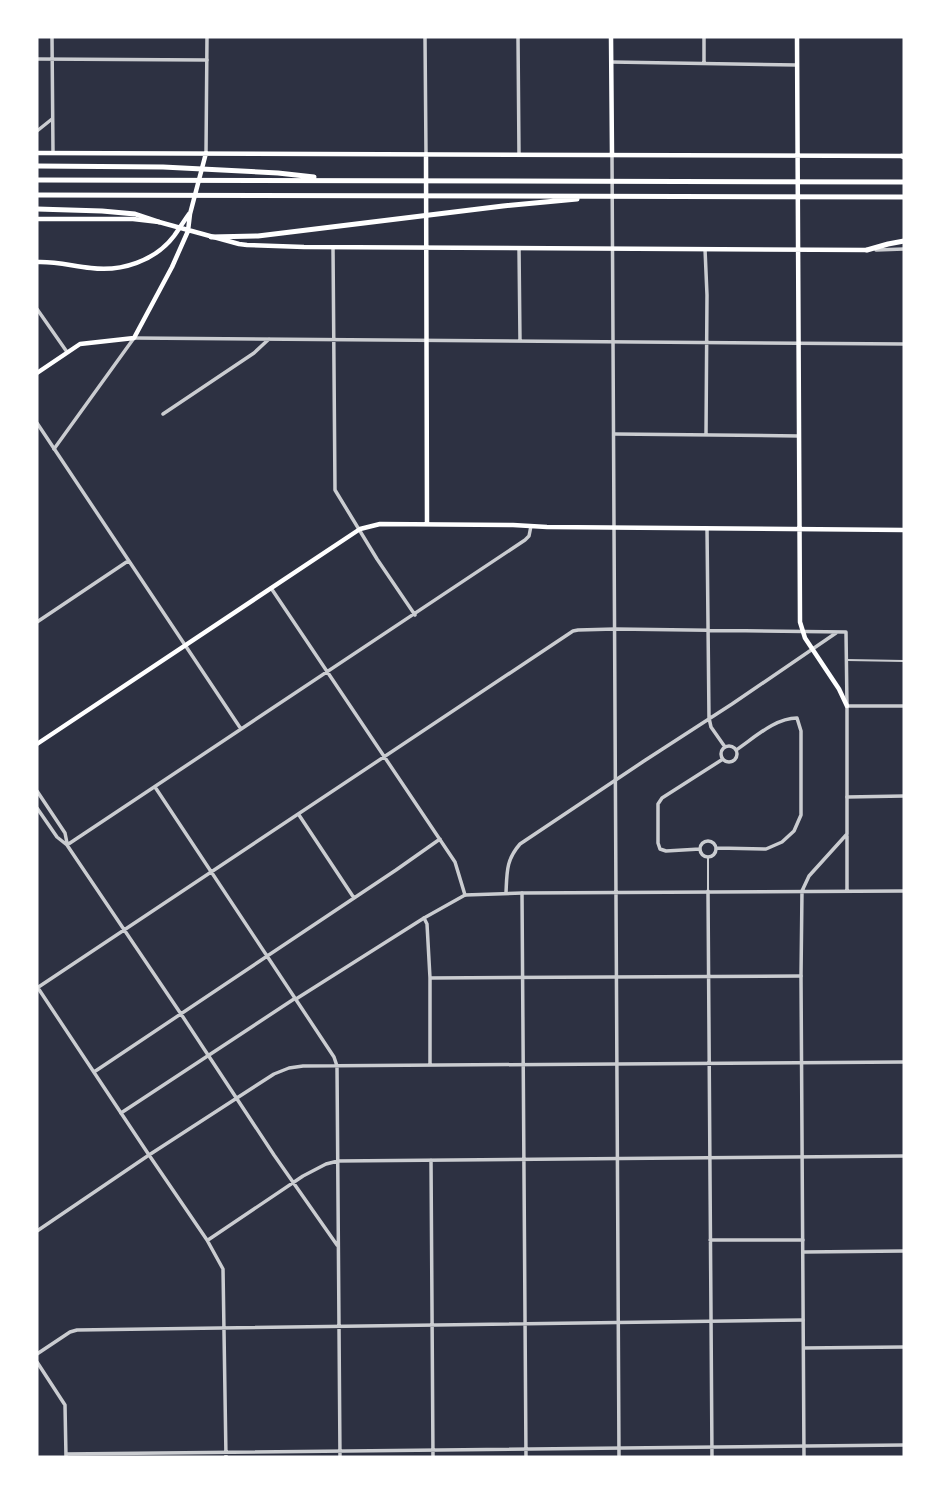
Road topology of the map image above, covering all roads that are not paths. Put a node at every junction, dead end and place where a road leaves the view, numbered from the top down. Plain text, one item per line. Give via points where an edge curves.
1 (52, 37) edge
2 (207, 37) edge
3 (425, 37) edge
4 (518, 37) edge
5 (611, 37) edge
6 (704, 37) edge
7 (797, 37) edge
8 (37, 59) edge
9 (52, 59) junction
10 (208, 60) junction
11 (611, 62) junction
12 (704, 62) junction
13 (797, 65) junction
14 (52, 119) junction
15 (37, 131) edge
16 (53, 152) junction
17 (37, 153) edge
18 (206, 153) junction
19 (426, 154) junction
20 (519, 155) junction
21 (612, 155) junction
22 (798, 156) junction
23 (903, 156) edge
24 (37, 166) edge
25 (37, 180) edge
26 (338, 180) junction
27 (904, 182) edge
28 (37, 195) edge
29 (593, 197) junction
30 (904, 197) edge
31 (37, 209) edge
32 (190, 214) junction
33 (37, 219) edge
34 (159, 222) junction
35 (178, 228) junction
36 (188, 231) junction
37 (211, 237) junction
38 (904, 241) edge
39 (333, 247) junction
40 (426, 247) junction
41 (519, 248) junction
42 (613, 248) junction
43 (705, 249) junction
44 (904, 249) edge
45 (799, 250) junction
46 (867, 250) junction
47 (37, 262) edge
48 (37, 309) edge
49 (134, 338) junction
50 (269, 339) junction
51 (333, 339) junction
52 (426, 340) junction
53 (520, 341) junction
54 (613, 341) junction
55 (706, 343) junction
56 (799, 343) junction
57 (904, 344) edge
58 (67, 352) junction
59 (37, 373) edge
60 (163, 414) dead end
61 (37, 423) edge
62 (614, 433) junction
63 (706, 435) junction
64 (799, 436) junction
65 (54, 449) junction
66 (427, 523) junction
67 (531, 526) junction
68 (707, 527) junction
69 (614, 528) junction
70 (800, 529) junction
71 (360, 530) junction
72 (904, 530) edge
73 (128, 561) junction
74 (271, 587) junction
75 (415, 615) junction
76 (37, 622) edge
77 (615, 629) junction
78 (707, 630) junction
79 (802, 630) junction
80 (838, 632) junction
81 (185, 645) junction
82 (812, 649) junction
83 (846, 660) junction
84 (904, 660) edge
85 (328, 672) junction
86 (847, 706) junction
87 (904, 706) edge
88 (709, 718) junction
89 (241, 729) junction
90 (37, 744) edge
91 (725, 747) junction
92 (736, 750) junction
93 (384, 757) junction
94 (723, 759) junction
95 (615, 781) junction
96 (155, 787) junction
97 (37, 791) edge
98 (904, 796) edge
99 (847, 797) junction
100 (37, 808) edge
101 (299, 815) junction
102 (847, 834) junction
103 (440, 839) junction
104 (67, 845) junction
105 (717, 848) junction
106 (700, 849) junction
107 (708, 857) junction
108 (212, 873) junction
109 (708, 891) junction
110 (802, 891) junction
111 (847, 891) junction
112 (904, 891) edge
113 (616, 892) junction
114 (506, 893) junction
115 (522, 893) junction
116 (465, 895) junction
117 (354, 898) junction
118 (424, 918) junction
119 (123, 930) junction
120 (267, 957) junction
121 (801, 975) junction
122 (709, 976) junction
123 (523, 977) junction
124 (615, 977) junction
125 (430, 978) junction
126 (37, 988) edge
127 (296, 999) junction
128 (181, 1014) junction
129 (209, 1056) junction
130 (904, 1062) edge
131 (803, 1063) junction
132 (709, 1064) junction
133 (524, 1065) junction
134 (616, 1065) junction
135 (337, 1066) junction
136 (430, 1066) junction
137 (93, 1072) junction
138 (236, 1098) junction
139 (121, 1113) junction
140 (149, 1155) junction
141 (904, 1156) edge
142 (803, 1157) junction
143 (617, 1158) junction
144 (710, 1158) junction
145 (524, 1159) junction
146 (431, 1160) junction
147 (338, 1161) junction
148 (293, 1182) junction
149 (37, 1231) edge
150 (207, 1240) junction
151 (710, 1240) junction
152 (803, 1240) junction
153 (339, 1247) junction
154 (904, 1251) edge
155 (804, 1252) junction
156 (803, 1320) junction
157 (711, 1322) junction
158 (618, 1324) junction
159 (525, 1325) junction
160 (432, 1326) junction
161 (339, 1327) junction
162 (225, 1328) junction
163 (904, 1347) edge
164 (804, 1348) junction
165 (37, 1354) edge
166 (37, 1362) edge
167 (804, 1445) junction
168 (904, 1445) edge
169 (712, 1446) junction
170 (619, 1448) junction
171 (526, 1449) junction
172 (433, 1450) junction
173 (340, 1451) junction
174 (226, 1455) edge
175 (66, 1456) edge
176 (340, 1457) edge
177 (433, 1457) edge
178 (526, 1457) edge
179 (619, 1457) edge
180 (712, 1457) edge
181 (804, 1457) edge

1 - 9 street
2 - 10 street
3 - 19 street
4 - 20 street
5 - 11 main road
6 - 12 street
7 - 13 main road
8 - 9 street
9 - 10 street
9 - 14 street
10 - 18 street
11 - 12 street
11 - 21 main road
12 - 13 street
13 - 22 main road
14 - 15 street
14 - 16 street
16 - 17 main road
16 - 18 main road
18 - 19 main road
18 - 32 main road
19 - 20 main road
19 - 40 main road
20 - 21 main road
21 - 22 main road
21 - 42 street
22 - 23 main road
22 - 45 main road
24 - 26 highway via 215,169
25 - 26 highway
26 - 27 highway
28 - 29 highway
29 - 30 highway
29 - 37 highway via 258,236
31 - 34 highway via 135,214
32 - 35 main road
32 - 36 main road
33 - 34 main road
34 - 35 main road
35 - 36 main road
35 - 47 main road via 158,251 123,268 101,270
36 - 37 main road
36 - 49 main road
37 - 39 main road via 239,244
38 - 46 highway
39 - 40 main road
39 - 51 street
40 - 41 main road
40 - 52 main road
41 - 42 main road
41 - 53 street
42 - 43 main road
42 - 54 street
43 - 45 main road
43 - 55 street
44 - 46 street
45 - 46 main road
45 - 56 main road
48 - 58 street
49 - 50 street
49 - 58 main road via 80,344
49 - 65 street
50 - 51 street
50 - 60 street
51 - 52 street
51 - 71 street via 335,490
52 - 53 street
52 - 66 main road
53 - 54 street
54 - 55 street
54 - 62 street
55 - 56 street
55 - 63 street
56 - 57 street
56 - 64 main road
58 - 59 main road
61 - 65 street
62 - 63 street
62 - 69 street
63 - 64 street
64 - 70 main road
65 - 73 street
66 - 67 main road
66 - 71 main road via 380,524
67 - 69 main road
67 - 75 street via 525,540
68 - 69 main road
68 - 70 main road
68 - 78 street
69 - 77 street
70 - 72 main road
70 - 79 main road
71 - 74 main road
71 - 75 street
73 - 76 street
73 - 81 street
74 - 81 main road
74 - 85 street
75 - 85 street
77 - 78 street
77 - 93 street via 573,631
77 - 95 street
78 - 79 street
78 - 88 street
79 - 80 street
79 - 82 main road
80 - 82 street
80 - 83 street via 846,632
81 - 89 street
81 - 90 main road
82 - 86 main road
82 - 88 street
83 - 84 lane
83 - 86 street
85 - 89 street
85 - 93 street
86 - 87 street
86 - 99 street
88 - 91 street
88 - 95 street
89 - 96 street
91 - 92 street
91 - 94 street
92 - 94 street via 734,761
92 - 105 street via 777,723 797,718 801,815 789,837 774,846
93 - 101 street
93 - 103 street
94 - 106 street via 658,804 660,849
95 - 113 street
95 - 114 street via 520,844 508,863
96 - 104 street
96 - 108 street
97 - 104 street via 65,833
98 - 99 street
99 - 102 street
100 - 104 street
101 - 108 street
101 - 117 street
102 - 110 street via 809,876
102 - 111 street
103 - 116 street via 458,869
103 - 117 street
104 - 119 street
105 - 106 street via 708,840
105 - 107 street
106 - 107 street
107 - 109 lane
108 - 119 street
108 - 120 street
109 - 110 street
109 - 113 street
109 - 122 street
110 - 111 street
110 - 121 street
111 - 112 street
113 - 115 street
113 - 124 street
114 - 115 street
114 - 116 street
115 - 123 street
116 - 118 street
117 - 120 street
118 - 125 street
118 - 127 street
119 - 126 street
119 - 128 street
120 - 127 street
120 - 128 street
121 - 122 street
121 - 131 street
122 - 124 street
122 - 132 street
123 - 124 street
123 - 125 street
123 - 133 street
124 - 134 street
125 - 136 street
126 - 137 street
127 - 129 street
127 - 135 street
128 - 129 street
128 - 137 street
129 - 138 street
129 - 139 street
130 - 131 street
131 - 132 street
131 - 142 street
132 - 134 street
132 - 144 street
133 - 134 street
133 - 136 street
133 - 145 street
134 - 143 street
135 - 136 street
135 - 138 street via 289,1068
135 - 147 street
137 - 139 street
138 - 140 street
138 - 148 street
139 - 140 street
140 - 149 street
140 - 150 street
141 - 142 street
142 - 144 street
142 - 152 street
143 - 144 street
143 - 145 street
143 - 158 street
144 - 151 street
145 - 146 street
145 - 159 street
146 - 147 street
146 - 160 street
147 - 148 street
147 - 153 street
148 - 150 street
148 - 153 street
150 - 162 street via 223,1269
151 - 152 street
151 - 157 street
152 - 155 street
153 - 161 street
154 - 155 street
155 - 156 street
156 - 157 street
156 - 164 street
157 - 158 street
157 - 169 street
158 - 159 street
158 - 170 street
159 - 160 street
159 - 171 street
160 - 161 street
160 - 172 street
161 - 162 street
161 - 173 street
162 - 165 street via 73,1330
162 - 174 street
163 - 164 street
164 - 167 street
166 - 175 street via 64,1402
167 - 168 street
167 - 169 street
167 - 181 street
169 - 170 street
169 - 180 street
170 - 171 street
170 - 179 street
171 - 172 street
171 - 178 street
172 - 173 street
172 - 177 street
173 - 174 street
173 - 176 street
174 - 175 street

